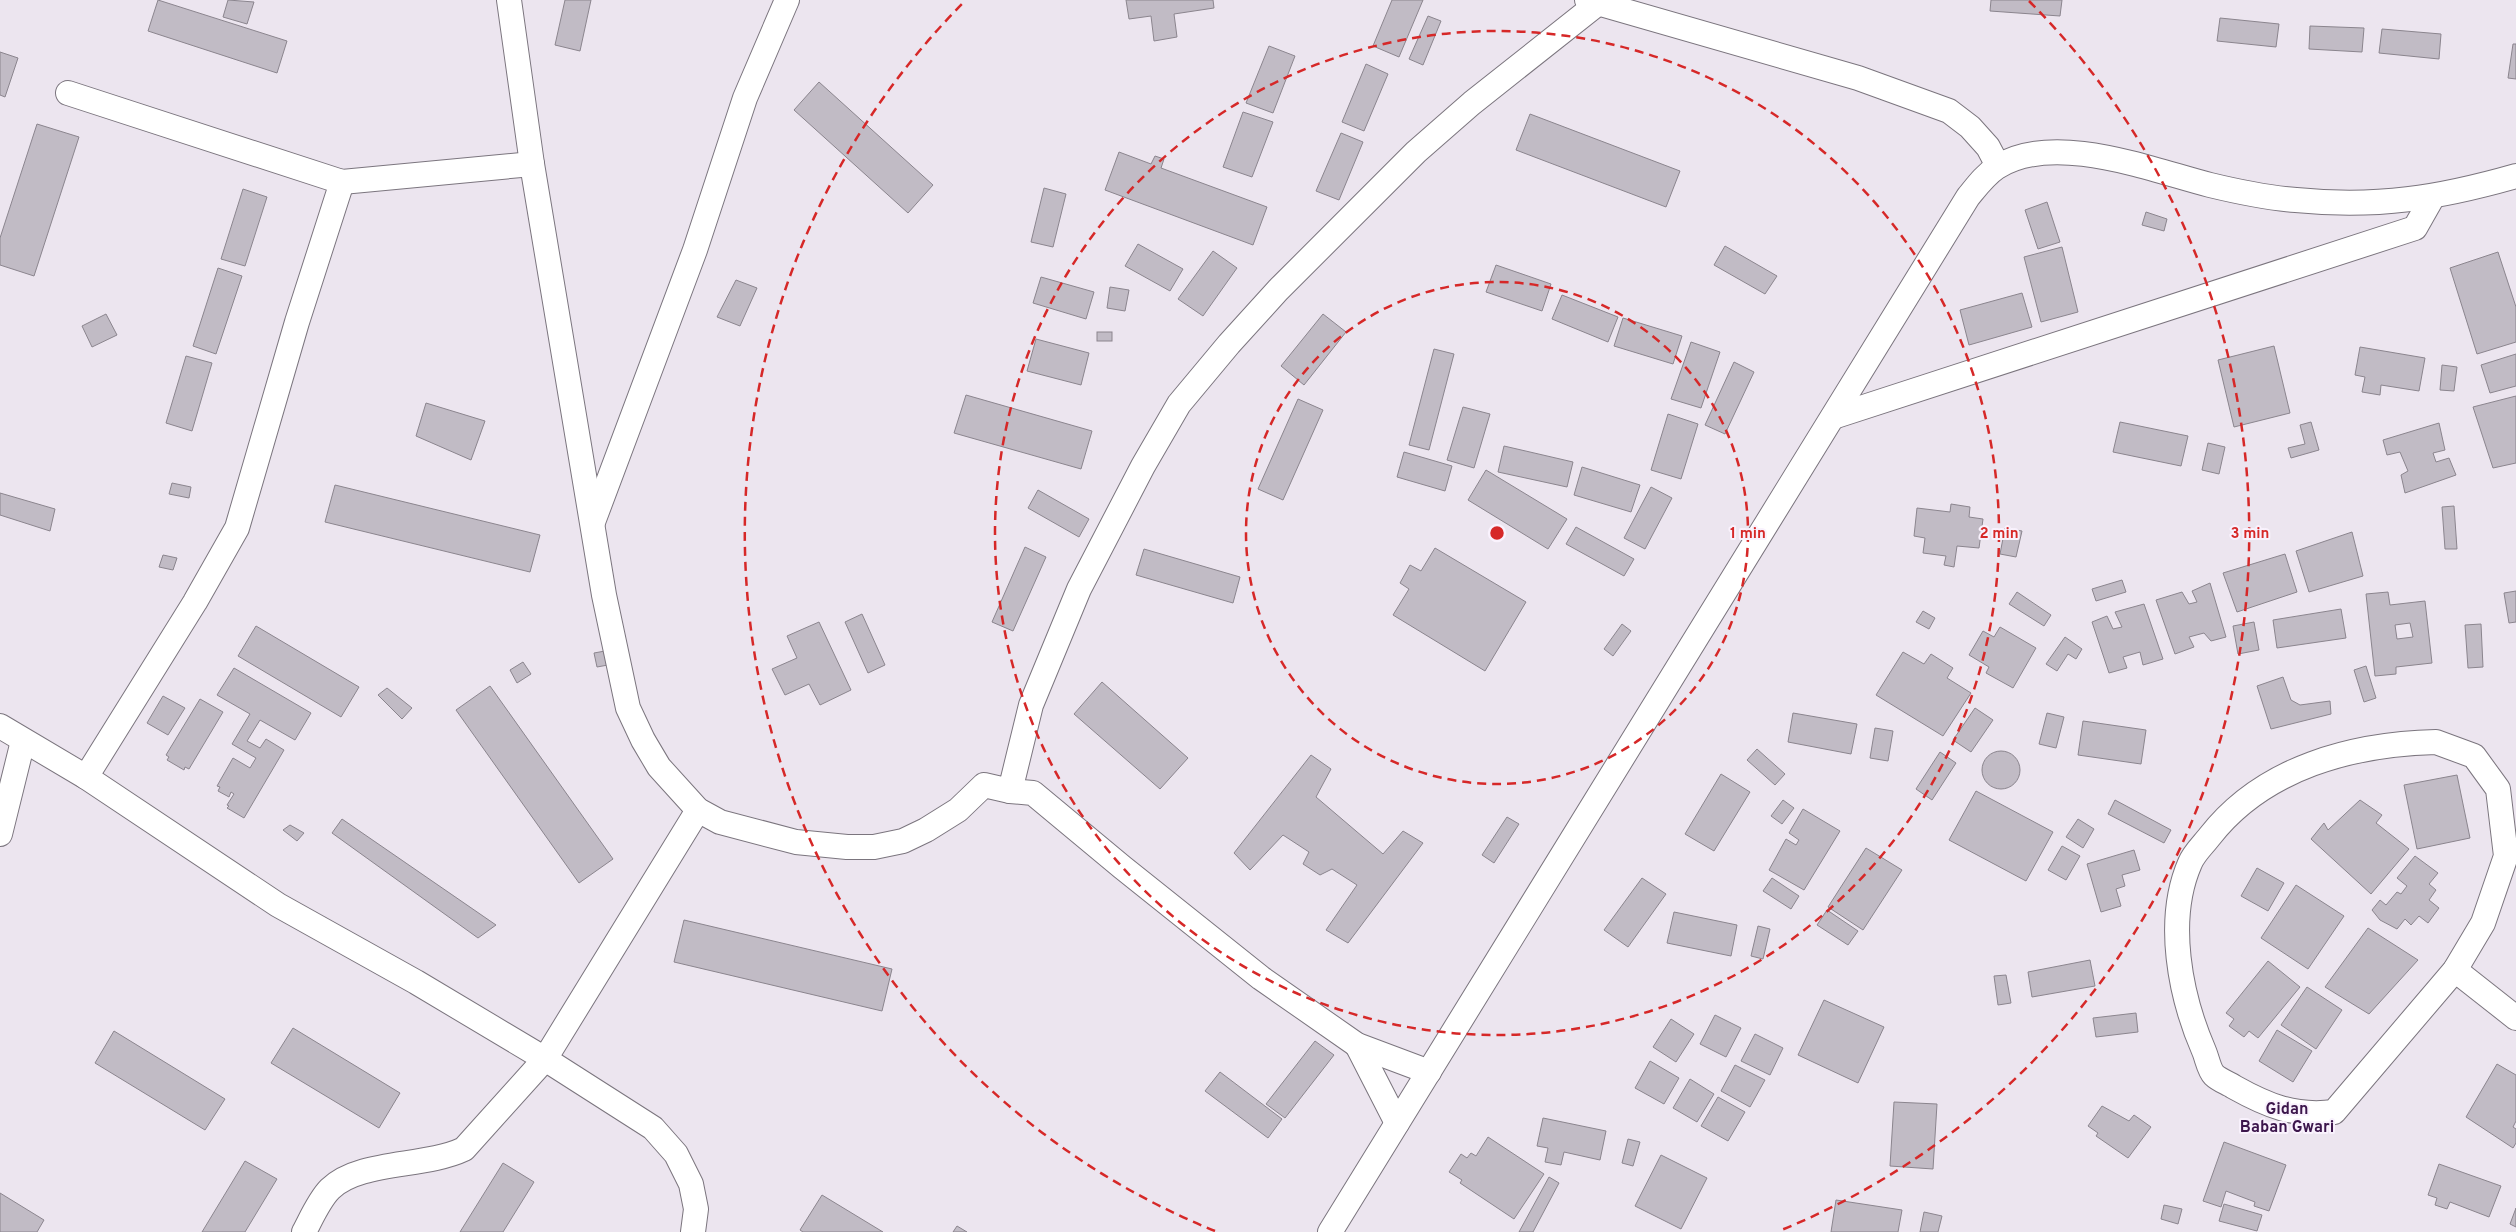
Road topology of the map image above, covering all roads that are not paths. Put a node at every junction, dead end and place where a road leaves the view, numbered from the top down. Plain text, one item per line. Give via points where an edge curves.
1 (509, 0) edge
2 (788, 0) edge
3 (1596, 1) edge
4 (68, 93) dead end
5 (532, 164) junction
6 (1998, 166) junction
7 (2516, 176) edge
8 (342, 182) junction
9 (2432, 198) junction
10 (1833, 417) junction
11 (592, 523) junction
12 (0, 726) edge
13 (23, 741) junction
14 (86, 777) junction
15 (1010, 791) junction
16 (698, 810) junction
17 (0, 834) edge
18 (2455, 970) junction
19 (2516, 1018) edge
20 (1357, 1045) junction
21 (545, 1059) junction
22 (1429, 1072) junction
23 (1397, 1123) junction
24 (304, 1232) edge
25 (693, 1232) edge
26 (1330, 1232) edge

1 - 5 street
2 - 11 street via 745,98 695,250
3 - 6 street via 1858,78 1949,111 1988,146
3 - 15 street via 1416,152 1278,290 1179,404 1079,589 1031,705
4 - 8 street
5 - 8 street
5 - 11 street
6 - 9 street via 2023,157 2066,153 2100,157 2256,196 2390,203
6 - 10 street via 1968,197
7 - 9 street
8 - 14 street via 296,322 237,528
9 - 10 street via 2415,228
10 - 22 street
11 - 16 street via 628,708 659,767
12 - 13 street
13 - 14 street
13 - 17 street
14 - 21 street via 278,905
15 - 16 street via 984,785 958,810 926,830 904,841 874,847 796,842 720,822
15 - 20 street via 1033,793 1261,978
16 - 21 street
18 - 18 street via 2334,1112 2310,1115 2262,1103 2214,1075 2194,1029 2178,940 2178,899 2190,862 2224,818 2273,780 2342,753 2401,743 2436,742 2474,756 2498,789 2506,856 2483,924
18 - 19 street
20 - 22 street
20 - 23 street
21 - 24 street via 464,1149 448,1157 360,1172 342,1180 329,1190
21 - 25 street via 653,1128 676,1154 691,1184 696,1209
22 - 23 street
23 - 26 street

